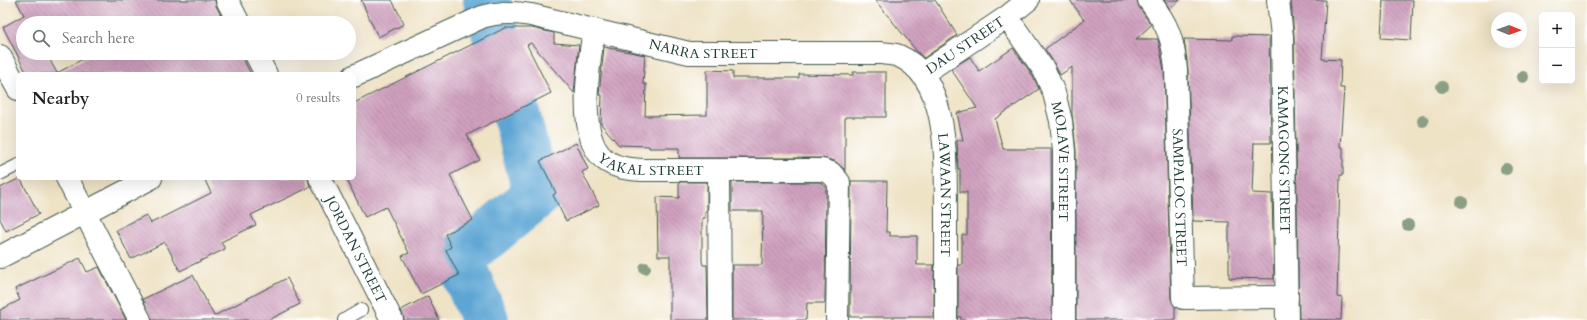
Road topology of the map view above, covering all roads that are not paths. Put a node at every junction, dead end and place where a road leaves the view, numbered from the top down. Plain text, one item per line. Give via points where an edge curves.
1 (227, 0) edge
2 (1028, 0) edge
3 (1149, 0) edge
4 (1278, 0) edge
5 (235, 16) edge
6 (1007, 17) junction
7 (594, 30) junction
8 (0, 56) edge
9 (259, 60) edge
10 (265, 72) edge
11 (922, 74) junction
12 (356, 75) edge
13 (16, 85) edge
14 (16, 165) edge
15 (719, 171) junction
16 (0, 174) edge
17 (68, 180) edge
18 (147, 180) edge
19 (321, 180) edge
20 (85, 212) junction
21 (0, 257) edge
22 (1287, 297) junction
23 (361, 310) dead end
24 (140, 320) edge
25 (344, 320) edge
26 (392, 320) edge
27 (720, 320) edge
28 (837, 320) edge
29 (946, 320) edge
30 (1064, 320) edge
31 (1287, 320) edge

1 - 5 street
2 - 6 street, DAU STREET
3 - 22 street, SAMPALOC STREET via 1169,31 1174,51 1183,298
4 - 22 street, KAMAGONG STREET via 1282,36
6 - 11 street, DAU STREET
6 - 30 street, MOLAVE STREET via 1044,70 1054,93 1061,121 1064,151
7 - 11 street, NARRA STREET via 689,53 897,55 911,62
7 - 12 street, NARRA STREET via 516,12 493,14
7 - 15 street, YAKAL STREET via 588,71 588,123 594,146 604,159 622,168
8 - 13 street
9 - 10 street
11 - 29 street, LAWAAN STREET via 940,114 945,145
14 - 16 lane
15 - 27 street
15 - 28 street, YAKAL STREET via 822,170 831,173 839,182
17 - 20 street
18 - 20 street
19 - 26 street, JORDAN STREET
20 - 21 street
20 - 24 street
22 - 31 street, KAMAGONG STREET
23 - 25 lane

